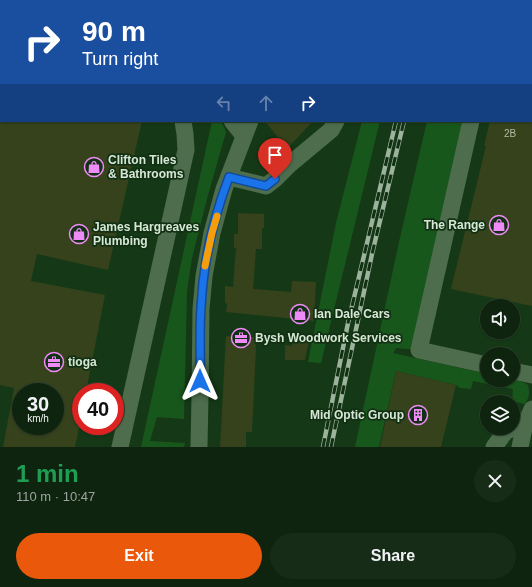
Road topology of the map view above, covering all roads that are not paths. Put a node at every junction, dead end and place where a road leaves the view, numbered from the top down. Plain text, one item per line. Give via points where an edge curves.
1 (183, 122) edge
2 (234, 122) edge
3 (335, 122) edge
4 (472, 122) edge
5 (247, 129) edge
6 (229, 177) junction
7 (480, 363) edge
8 (520, 372) edge
9 (532, 375) edge
10 (532, 409) edge
11 (520, 424) edge
12 (503, 435) edge
13 (518, 435) edge
14 (120, 447) edge
15 (198, 447) edge
16 (494, 447) edge
17 (520, 447) edge

1 - 14 street via 186,150
2 - 5 street
3 - 6 street via 331,130 266,186
4 - 7 street via 419,350
5 - 6 street
6 - 15 street via 212,233 204,276
8 - 9 street
10 - 11 street
12 - 16 street
13 - 17 street

